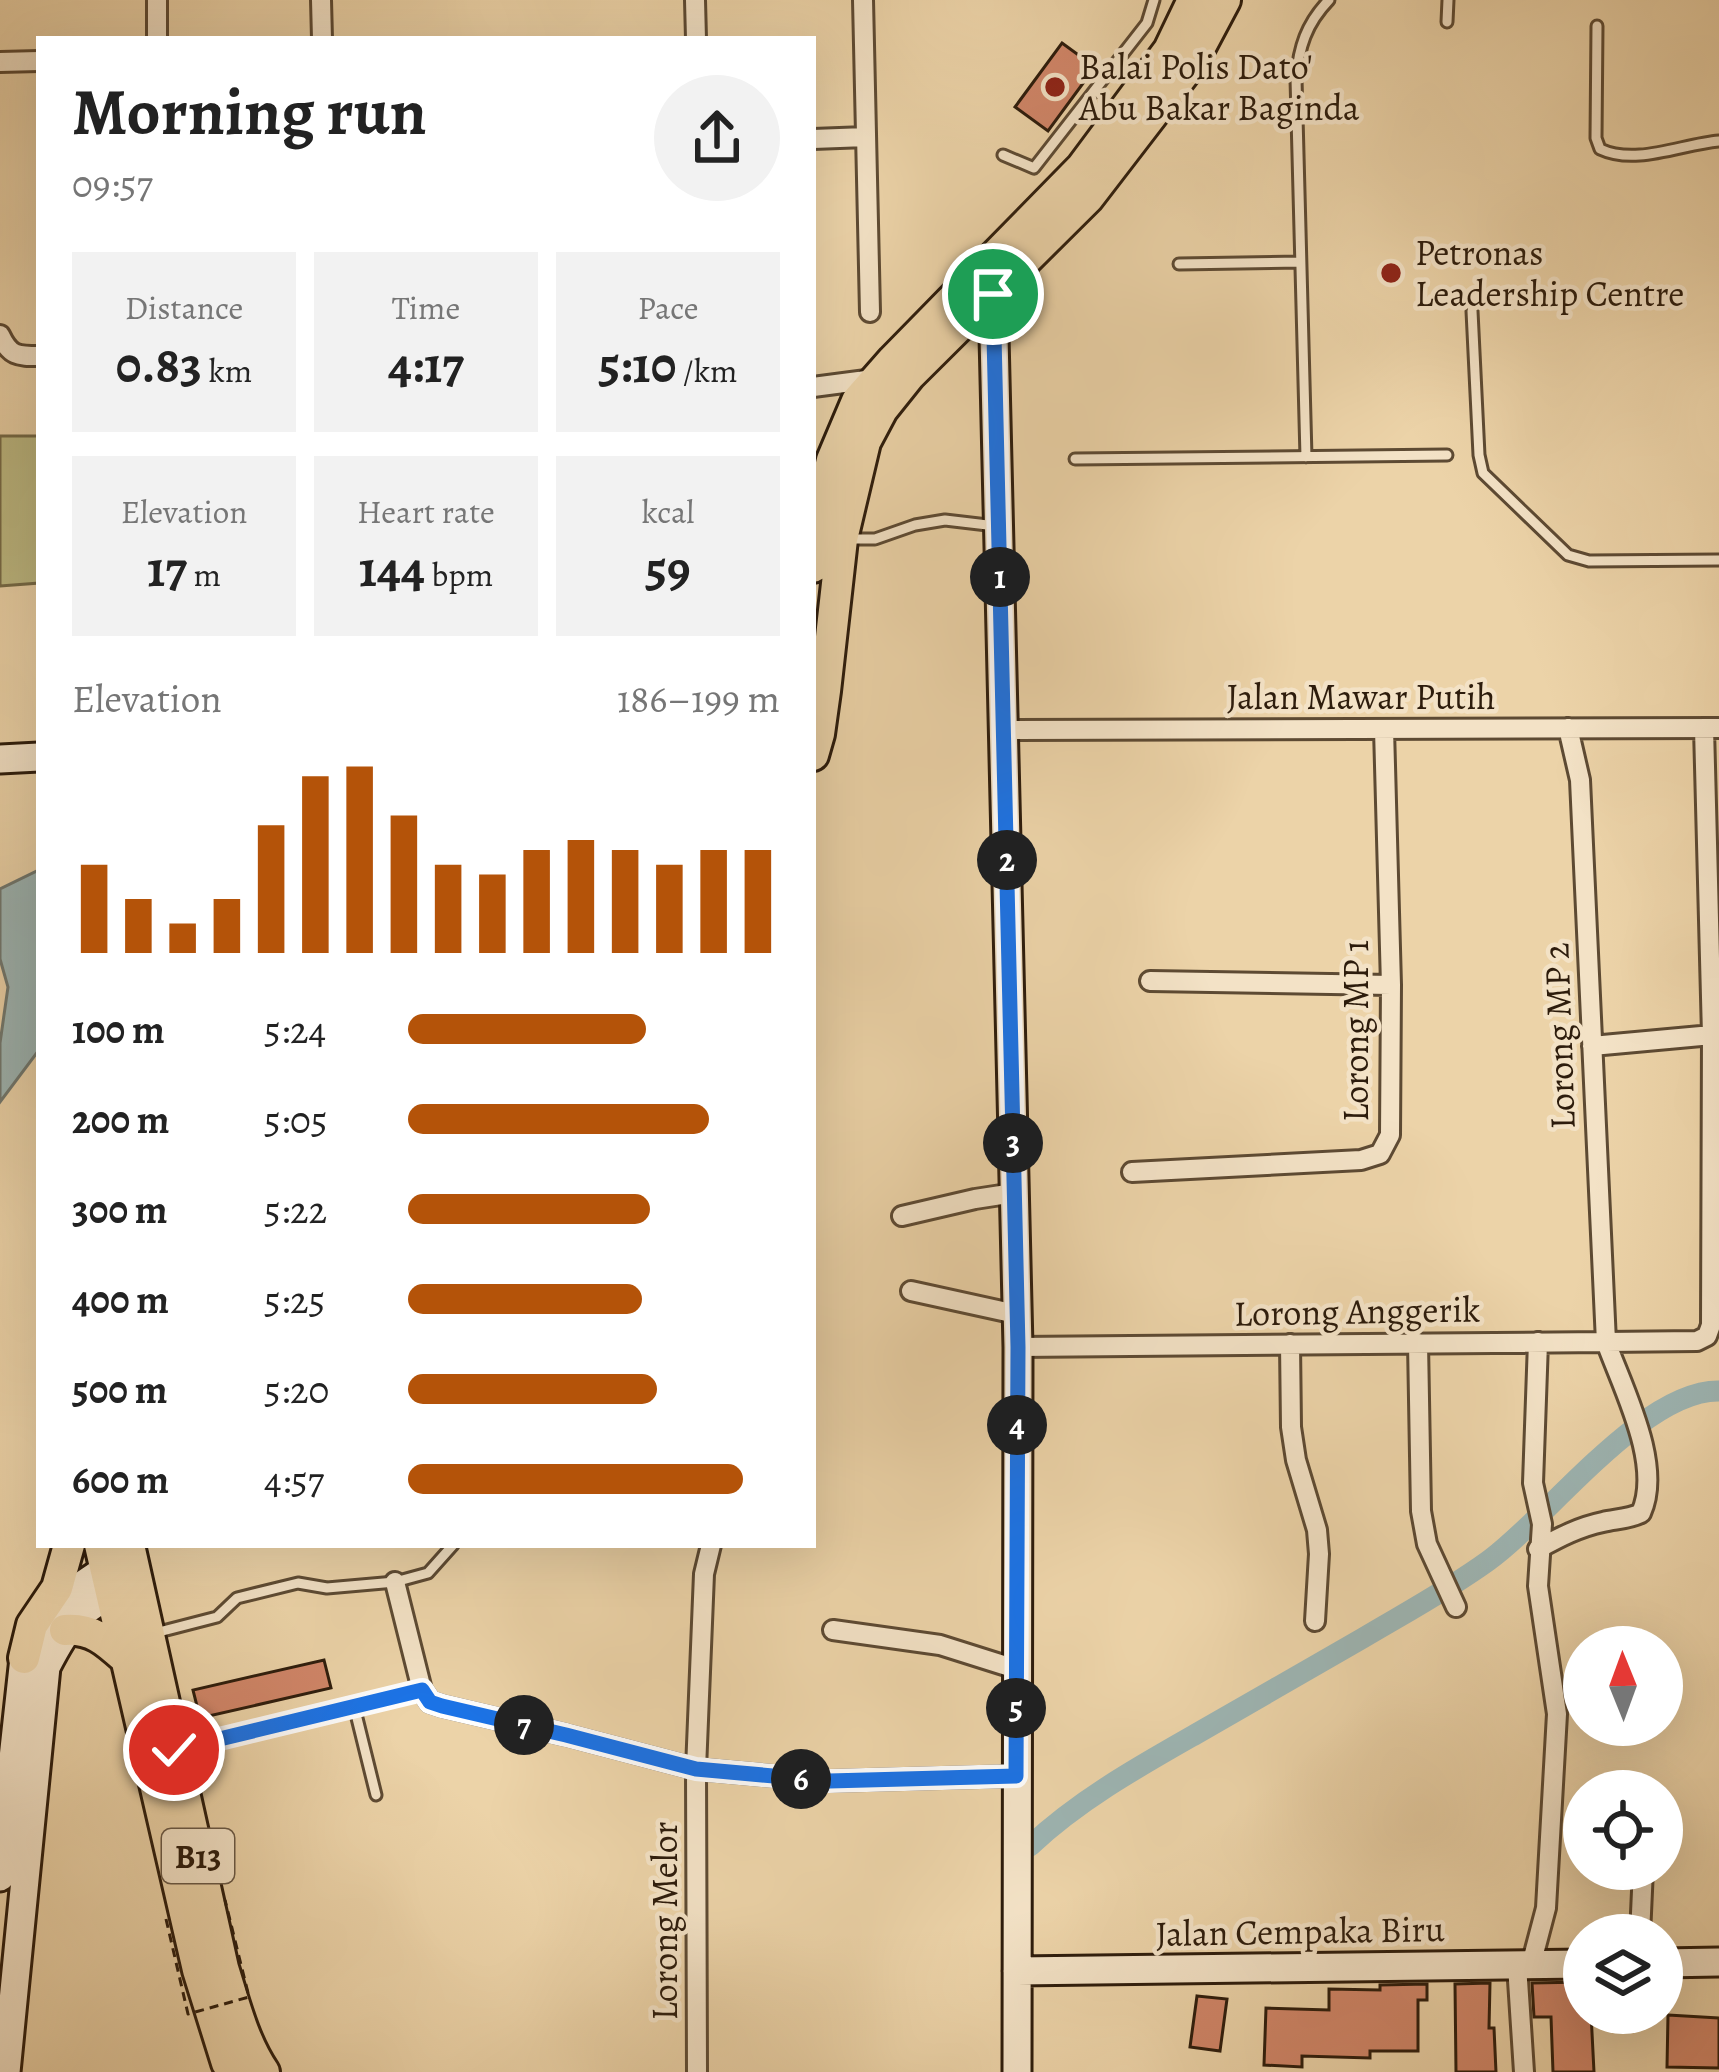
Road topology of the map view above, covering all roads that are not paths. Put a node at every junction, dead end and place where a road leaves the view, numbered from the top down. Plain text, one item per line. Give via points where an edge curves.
1 (157, 0) edge
2 (321, 0) edge
3 (695, 0) edge
4 (863, 0) edge
5 (1154, 0) edge
6 (1193, 0) edge
7 (1225, 0) edge
8 (1329, 0) edge
9 (1448, 0) edge
10 (1447, 22) dead end
11 (1598, 26) dead end
12 (158, 36) edge
13 (322, 36) edge
14 (696, 36) edge
15 (36, 61) edge
16 (0, 62) edge
17 (866, 137) junction
18 (816, 139) edge
19 (1719, 141) edge
20 (1003, 155) dead end
21 (1300, 262) junction
22 (1180, 264) dead end
23 (993, 294) junction
24 (1472, 311) dead end
25 (870, 312) dead end
26 (3, 341) edge
27 (36, 356) edge
28 (876, 379) junction
29 (816, 387) edge
30 (816, 388) edge
31 (844, 426) junction
32 (1447, 455) dead end
33 (1306, 457) junction
34 (1075, 459) dead end
35 (998, 526) junction
36 (842, 539) junction
37 (816, 543) edge
38 (1719, 560) edge
39 (1568, 728) junction
40 (1711, 728) edge
41 (1384, 729) junction
42 (1004, 730) junction
43 (816, 744) edge
44 (36, 757) edge
45 (0, 759) edge
46 (1713, 867) edge
47 (1150, 981) dead end
48 (1390, 985) junction
49 (1715, 997) edge
50 (1712, 1035) junction
51 (1592, 1046) junction
52 (1132, 1172) dead end
53 (1014, 1193) junction
54 (902, 1216) dead end
55 (1715, 1259) edge
56 (910, 1291) dead end
57 (1016, 1315) junction
58 (1538, 1342) junction
59 (1606, 1342) junction
60 (1418, 1343) junction
61 (1291, 1344) junction
62 (1018, 1347) junction
63 (68, 1548) edge
64 (450, 1548) edge
65 (710, 1548) edge
66 (1538, 1549) junction
67 (119, 1566) edge
68 (395, 1582) junction
69 (1450, 1596) dead end
70 (1315, 1621) dead end
71 (65, 1630) junction
72 (833, 1630) dead end
73 (147, 1635) junction
74 (24, 1658) junction
75 (127, 1660) junction
76 (1016, 1669) junction
77 (422, 1690) junction
78 (355, 1706) junction
79 (174, 1750) junction
80 (696, 1769) junction
81 (1016, 1776) junction
82 (376, 1795) dead end
83 (0, 1877) edge
84 (1719, 1962) edge
85 (1683, 1963) edge
86 (1563, 1964) edge
87 (1524, 1965) junction
88 (1017, 1971) junction
89 (225, 2069) edge
90 (6, 2072) edge
91 (263, 2072) edge
92 (697, 2072) edge
93 (1017, 2072) edge
94 (1524, 2072) edge

1 - 12 street
2 - 13 street
3 - 14 street
4 - 17 street
5 - 20 lane via 1147,23 1034,168
6 - 28 main road via 1168,50 1082,167
7 - 23 main road via 1191,64 1088,198
8 - 21 lane via 1299,50
9 - 10 lane
11 - 19 lane via 1600,149 1657,153
15 - 16 street
17 - 18 street
17 - 25 street
21 - 22 lane
21 - 33 lane
23 - 35 street
23 - 36 main road via 882,410 856,469
24 - 38 lane via 1483,472 1568,555 1589,562
26 - 27 street via 19,356
28 - 29 street
28 - 31 main road
30 - 31 street via 838,399
31 - 37 main road
32 - 33 lane
33 - 34 lane
35 - 36 lane via 945,520
35 - 42 street
36 - 43 main road
39 - 40 street, Jalan Mawar Putih
39 - 41 street, Jalan Mawar Putih
39 - 51 street, Lorong MP 2 via 1580,780
40 - 46 street
41 - 42 street, Jalan Mawar Putih
41 - 48 street, Lorong MP 1
42 - 53 street
44 - 45 street
46 - 49 street
47 - 48 street
48 - 52 street, Lorong MP 1 via 1390,1135 1380,1154
49 - 50 street
50 - 51 street
50 - 55 street
51 - 59 street, Lorong MP 2
53 - 54 street
53 - 57 street
55 - 59 street, Lorong Anggerik via 1707,1336
56 - 57 street
57 - 62 street
58 - 59 street, Lorong Anggerik
58 - 60 street, Lorong Anggerik
58 - 66 street
59 - 66 street, Lorong MP 2 via 1642,1434 1648,1489 1641,1513 1573,1530
60 - 61 street, Lorong Anggerik
60 - 69 street via 1421,1511
61 - 62 street, Lorong Anggerik
61 - 70 street via 1291,1427 1317,1530
62 - 76 street
63 - 74 main road
64 - 68 lane via 428,1574
65 - 80 street, Lorong Melor
66 - 87 street via 1557,1714 1546,1908
67 - 71 street
67 - 73 main road, B13
67 - 74 street via 52,1611
67 - 75 main road, B13
68 - 73 lane via 298,1583 237,1598 218,1617
68 - 77 street
71 - 75 main road via 103,1638
71 - 90 street via 46,1667
72 - 76 street via 940,1645
73 - 79 main road, B13
74 - 83 street
75 - 89 main road, B13
76 - 81 street
77 - 78 lane
77 - 80 street via 442,1706
78 - 79 lane
78 - 82 lane
79 - 91 main road, B13 via 224,1968
80 - 81 street via 829,1781
80 - 92 street, Lorong Melor
81 - 88 street
84 - 85 street
86 - 87 street, Jalan Cempaka Biru
87 - 88 street, Jalan Cempaka Biru
87 - 94 street
88 - 93 street

